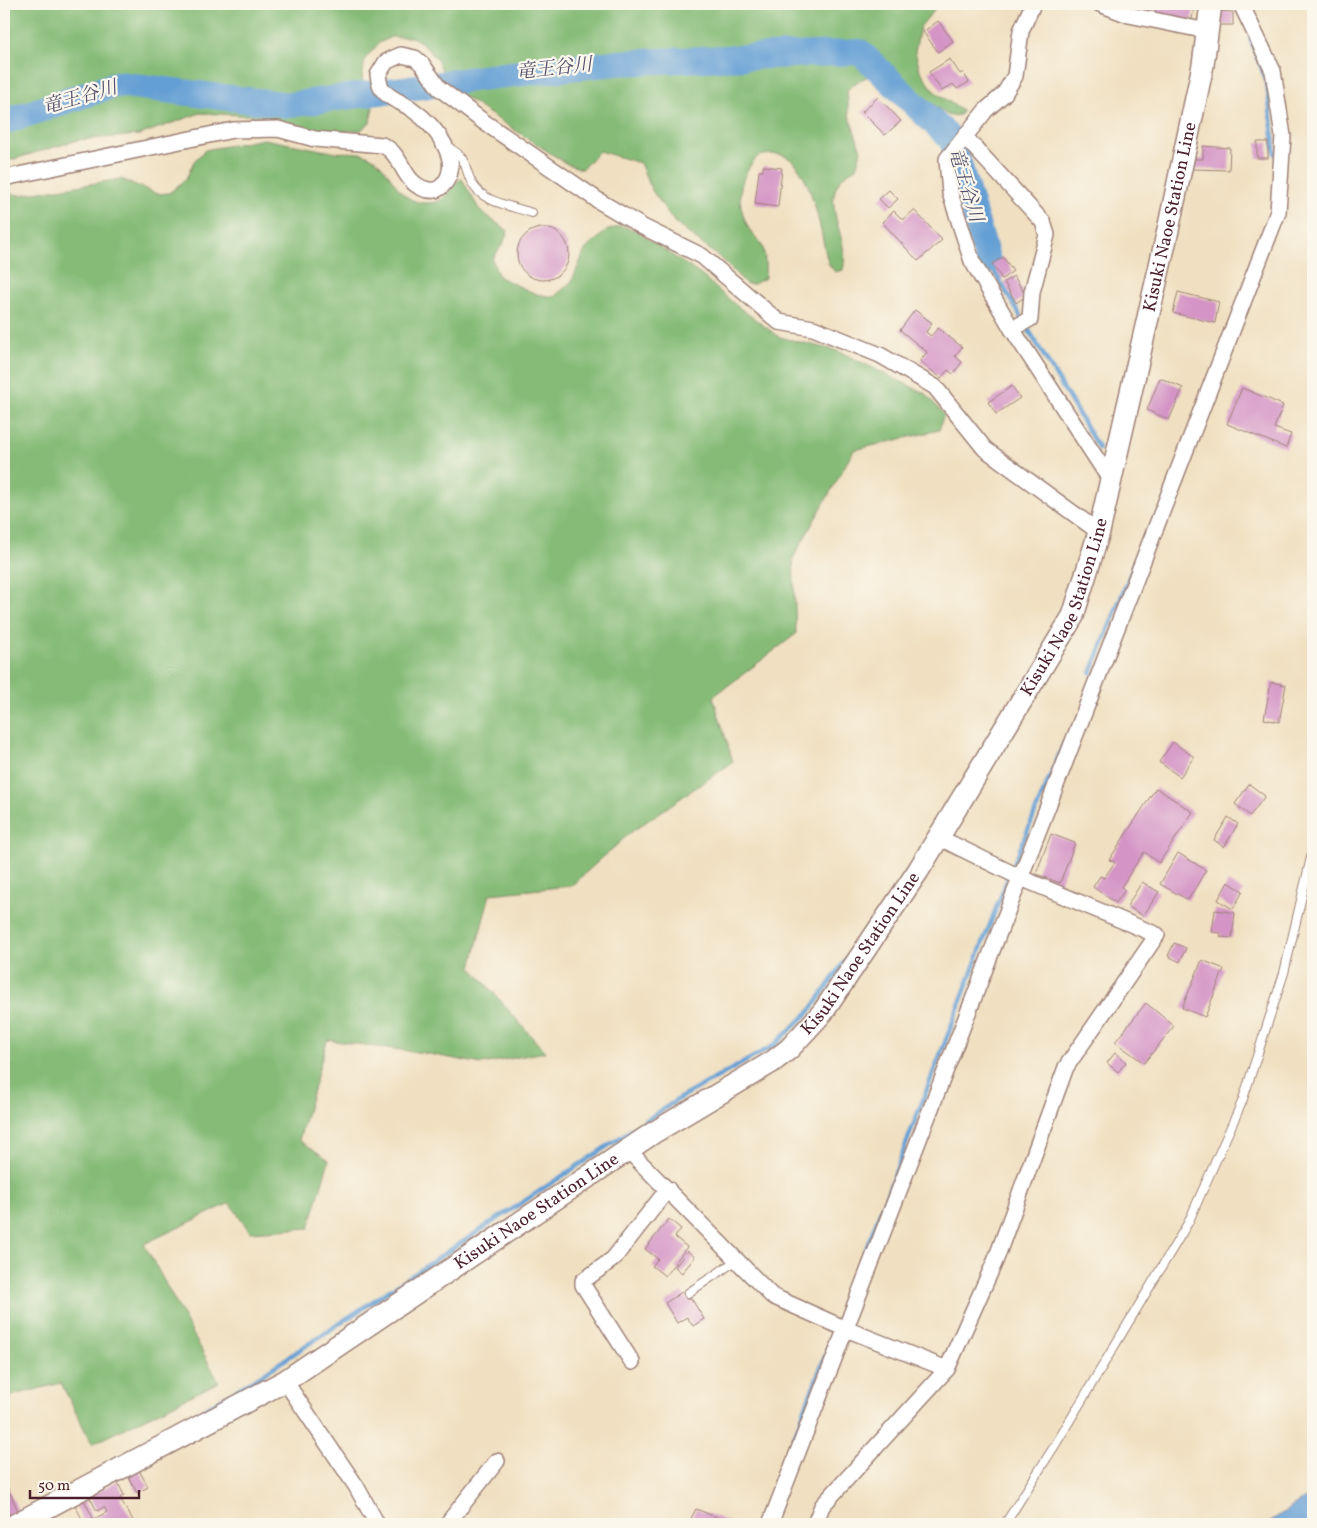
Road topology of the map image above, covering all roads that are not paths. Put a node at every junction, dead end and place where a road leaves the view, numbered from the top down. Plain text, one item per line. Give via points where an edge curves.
1 (1033, 4) edge
2 (1100, 4) edge
3 (1211, 4) edge
4 (1241, 4) edge
5 (1207, 31) junction
6 (965, 137) junction
7 (444, 146) junction
8 (4, 178) edge
9 (532, 213) dead end
10 (1012, 329) junction
11 (1111, 481) junction
12 (1099, 532) junction
13 (940, 838) junction
14 (1313, 849) edge
15 (1021, 878) junction
16 (628, 1150) junction
17 (668, 1190) junction
18 (737, 1260) junction
19 (688, 1293) dead end
20 (846, 1329) junction
21 (632, 1362) dead end
22 (947, 1369) junction
23 (285, 1381) junction
24 (498, 1461) dead end
25 (16, 1524) edge
26 (376, 1524) edge
27 (447, 1524) edge
28 (770, 1524) edge
29 (815, 1524) edge
30 (1005, 1524) edge

1 - 6 street via 1021,31 1015,76 1004,94 986,110
2 - 5 street via 1128,15
3 - 5 main road, Kisuki Naoe Station Line
4 - 15 street via 1272,71 1283,136 1278,212
5 - 11 main road, Kisuki Naoe Station Line via 1203,65 1168,230
6 - 10 street via 947,159 950,193 972,261
6 - 10 street via 1043,222 1047,235 1032,292 1030,319
7 - 8 street via 451,166 449,175 439,190 431,191 416,185 391,148 315,140 273,129 233,130
7 - 9 lane via 461,155 478,191 488,198
7 - 12 street via 420,116 393,100 382,88 378,75 386,62 400,55 415,58 439,88 491,127 599,201 702,256 779,322 813,328 880,355 935,386 985,449
10 - 11 street
11 - 12 main road, Kisuki Naoe Station Line
12 - 13 main road, Kisuki Naoe Station Line via 1073,616
13 - 15 street
13 - 16 main road, Kisuki Naoe Station Line via 804,1035 772,1062
14 - 30 lane via 1284,973 1242,1102 1188,1223
15 - 20 street
15 - 22 street via 1156,935 1066,1067 996,1259
16 - 17 street
16 - 23 main road, Kisuki Naoe Station Line
17 - 18 street
17 - 21 street via 613,1259 583,1281
18 - 19 lane
18 - 20 street via 772,1296
20 - 22 street
20 - 28 street
22 - 29 street via 822,1506
23 - 25 main road, Kisuki Naoe Station Line
23 - 26 street via 356,1486
24 - 27 street

